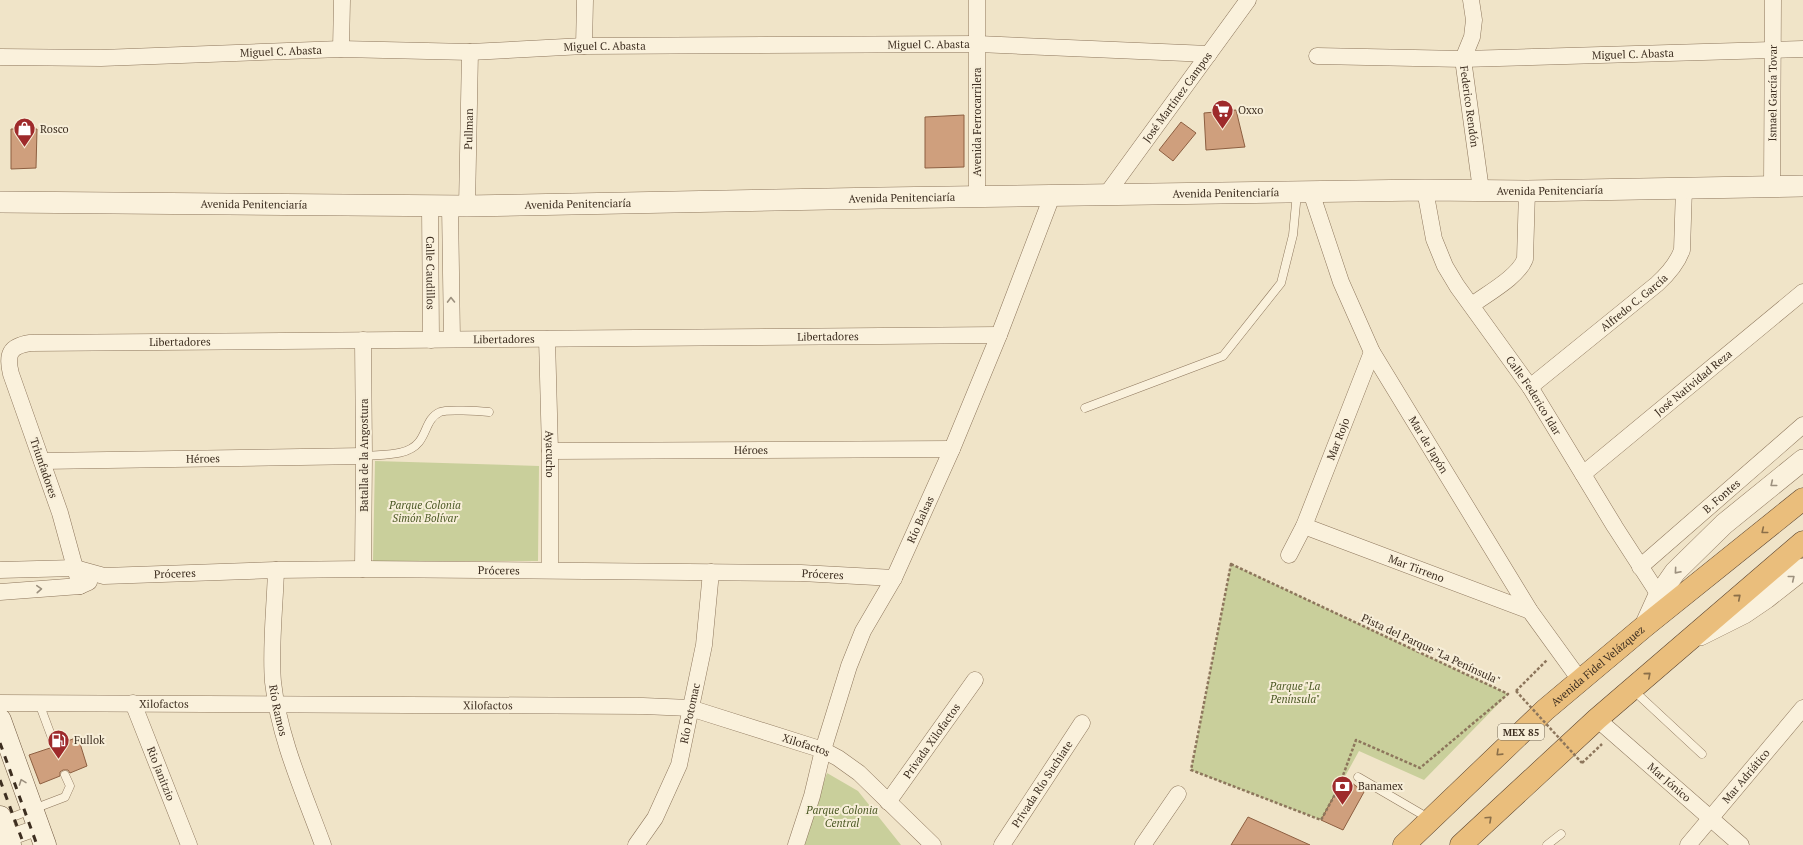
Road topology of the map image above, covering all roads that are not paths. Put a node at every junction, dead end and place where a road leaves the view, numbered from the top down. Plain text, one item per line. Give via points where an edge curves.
1 (342, 0) edge
2 (585, 0) edge
3 (977, 0) edge
4 (1248, 0) edge
5 (1471, 0) edge
6 (1772, 0) edge
7 (978, 44) junction
8 (584, 46) junction
9 (341, 49) junction
10 (1803, 49) edge
11 (1772, 50) junction
12 (470, 52) junction
13 (1209, 54) junction
14 (1317, 56) dead end
15 (0, 57) edge
16 (1463, 59) junction
17 (1772, 186) junction
18 (1803, 186) edge
19 (1684, 188) junction
20 (1425, 190) junction
21 (1482, 190) junction
22 (1527, 191) junction
23 (1304, 192) junction
24 (1106, 195) junction
25 (1052, 196) junction
26 (977, 197) junction
27 (0, 202) edge
28 (430, 206) junction
29 (458, 206) junction
30 (1803, 292) edge
31 (1472, 304) junction
32 (999, 335) junction
33 (452, 339) junction
34 (547, 339) junction
35 (363, 340) junction
36 (431, 340) junction
37 (11, 351) joint
38 (1372, 352) junction
39 (1530, 387) junction
40 (1085, 408) dead end
41 (488, 412) dead end
42 (1803, 425) edge
43 (952, 449) junction
44 (550, 451) junction
45 (364, 456) junction
46 (1803, 460) edge
47 (42, 461) junction
48 (1583, 474) junction
49 (1798, 503) edge
50 (1304, 526) junction
51 (1803, 542) edge
52 (1289, 555) dead end
53 (1640, 567) junction
54 (75, 568) junction
55 (363, 569) junction
56 (1803, 569) edge
57 (0, 570) edge
58 (276, 570) junction
59 (550, 570) junction
60 (711, 572) junction
61 (104, 576) junction
62 (894, 578) junction
63 (80, 586) junction
64 (0, 592) edge
65 (1660, 595) junction
66 (1530, 611) junction
67 (1645, 626) junction
68 (1686, 641) junction
69 (975, 680) dead end
70 (1580, 680) junction
71 (1631, 689) junction
72 (0, 703) edge
73 (39, 703) junction
74 (133, 703) junction
75 (276, 704) junction
76 (690, 708) junction
77 (1803, 708) edge
78 (1597, 719) junction
79 (0, 720) edge
80 (1082, 723) dead end
81 (55, 746) dead end
82 (822, 750) junction
83 (1702, 754) dead end
84 (65, 774) dead end
85 (1358, 777) dead end
86 (1178, 794) dead end
87 (888, 802) junction
88 (1430, 819) junction
89 (1711, 820) junction
90 (39, 828) edge
91 (4, 833) edge
92 (1561, 834) dead end
93 (188, 845) edge
94 (323, 845) edge
95 (636, 845) edge
96 (796, 845) edge
97 (933, 845) edge
98 (1002, 845) edge
99 (1142, 845) edge
100 (1404, 845) edge
101 (1461, 845) edge
102 (1547, 845) edge
103 (1688, 845) edge
104 (1742, 845) edge

1 - 9 street
2 - 8 street
3 - 7 street, Avenida Ferrocarrilera
4 - 13 street, José Martínez Campos
5 - 16 street, Federico Rendón via 1474,20 1472,37
6 - 11 street, Ismael García Tovar
7 - 8 street, Miguel C. Abasta
7 - 13 street, Miguel C. Abasta
7 - 26 street, Avenida Ferrocarrilera
8 - 12 street, Miguel C. Abasta
9 - 12 street, Miguel C. Abasta
9 - 15 street, Miguel C. Abasta via 102,58
10 - 11 street, Miguel C. Abasta
11 - 16 street, Miguel C. Abasta
11 - 17 street, Ismael García Tovar
12 - 29 street, Pullman
13 - 24 street, José Martínez Campos
14 - 16 street, Miguel C. Abasta
16 - 21 street, Federico Rendón
17 - 18 street, Avenida Penitenciaría
17 - 19 street, Avenida Penitenciaría
19 - 22 street, Avenida Penitenciaría
19 - 39 street, Alfredo C. García via 1682,250 1674,266 1657,284
20 - 21 street, Avenida Penitenciaría
20 - 23 street, Avenida Penitenciaría
20 - 31 street, Calle Federico Idar via 1430,225 1438,251 1457,286
21 - 22 street, Avenida Penitenciaría
22 - 31 street via 1523,264 1516,273
23 - 24 street, Avenida Penitenciaría
23 - 38 street, Mar de Japón
23 - 40 lane via 1281,283 1223,356
24 - 25 street, Avenida Penitenciaría
25 - 26 street, Avenida Penitenciaría
25 - 32 street, Río Balsas
26 - 29 street, Avenida Penitenciaría
27 - 28 street, Avenida Penitenciaría
28 - 29 street, Avenida Penitenciaría
28 - 36 street, Calle Caudillos
33 -> 29 street, Calle Caudillos
30 - 48 street, José Natividad Reza
31 - 39 street, Calle Federico Idar
32 - 34 street, Libertadores
32 - 43 street, Río Balsas
33 - 34 street, Libertadores
33 - 36 street, Libertadores
34 - 44 street, Ayacucho
35 - 36 street, Libertadores
35 - 37 street, Libertadores via 30,343 19,345
35 - 45 street, Batalla de la Angostura
37 - 47 street, Triunfadores via 8,363 11,374
38 - 50 street, Mar Rojo
38 - 66 street, Mar de Japón
39 - 48 street, Calle Federico Idar
41 - 45 lane via 440,411 430,420 420,441 413,447 403,452
42 - 53 street, B. Fontes
43 - 44 street, Héroes
43 - 62 street, Río Balsas
44 - 59 street, Ayacucho
45 - 47 street, Héroes
45 - 55 street, Batalla de la Angostura
46 -> 65 street via 1724,524 1675,572
47 - 54 street, Triunfadores
48 - 53 street, Calle Federico Idar
49 -> 67 highway, Avenida Fidel Velázquez / MEX 85
50 - 52 street, Mar Rojo
50 - 66 street, Mar Tirreno
68 -> 51 highway
53 - 65 street, Calle Federico Idar
54 - 57 street, Próceres
54 - 61 street, Próceres
54 - 63 street, Triunfadores
55 - 58 street, Próceres
55 - 59 street, Próceres
68 -> 56 street via 1744,613
58 - 61 street, Próceres
58 - 75 street, Río Ramos via 273,681
59 - 60 street, Próceres
60 - 62 street, Próceres
60 - 76 street, Río Potomac via 704,645
61 - 63 street, Próceres
62 - 82 street, Río Balsas via 863,631
64 -> 63 street, Próceres
65 - 67 street
66 - 70 street, Mar de Japón
67 - 70 highway, Avenida Fidel Velázquez / MEX 85
71 -> 68 highway
69 - 87 street, Privada Xilofactos
70 -> 88 highway, Avenida Fidel Velázquez / MEX 85
71 - 78 highway
71 - 83 lane
72 - 73 street, Xilofactos
73 - 74 street, Xilofactos
73 - 81 lane
74 - 75 street, Xilofactos
74 - 93 street, Rio Janitzio
75 - 76 street, Xilofactos
75 - 94 street, Río Ramos via 293,762
76 - 82 street, Xilofactos
76 - 95 street, Río Potomac via 678,765 655,818
77 - 89 street, Mar Adriático
78 - 89 street, Mar Jónico
101 -> 78 highway
90 -> 79 main road
80 - 98 street, Privada Río Suchiate
82 - 87 street, Xilofactos via 859,773
82 - 96 street, Río Balsas via 812,796
84 - 90 lane via 70,786 65,797
85 - 88 lane
86 - 99 street
87 - 97 street, Xilofactos
88 - 100 highway, Avenida Fidel Velázquez / MEX 85
89 - 103 street, Mar Adriático
89 - 104 street, Mar Jónico
90 - 91 street
92 - 102 lane

